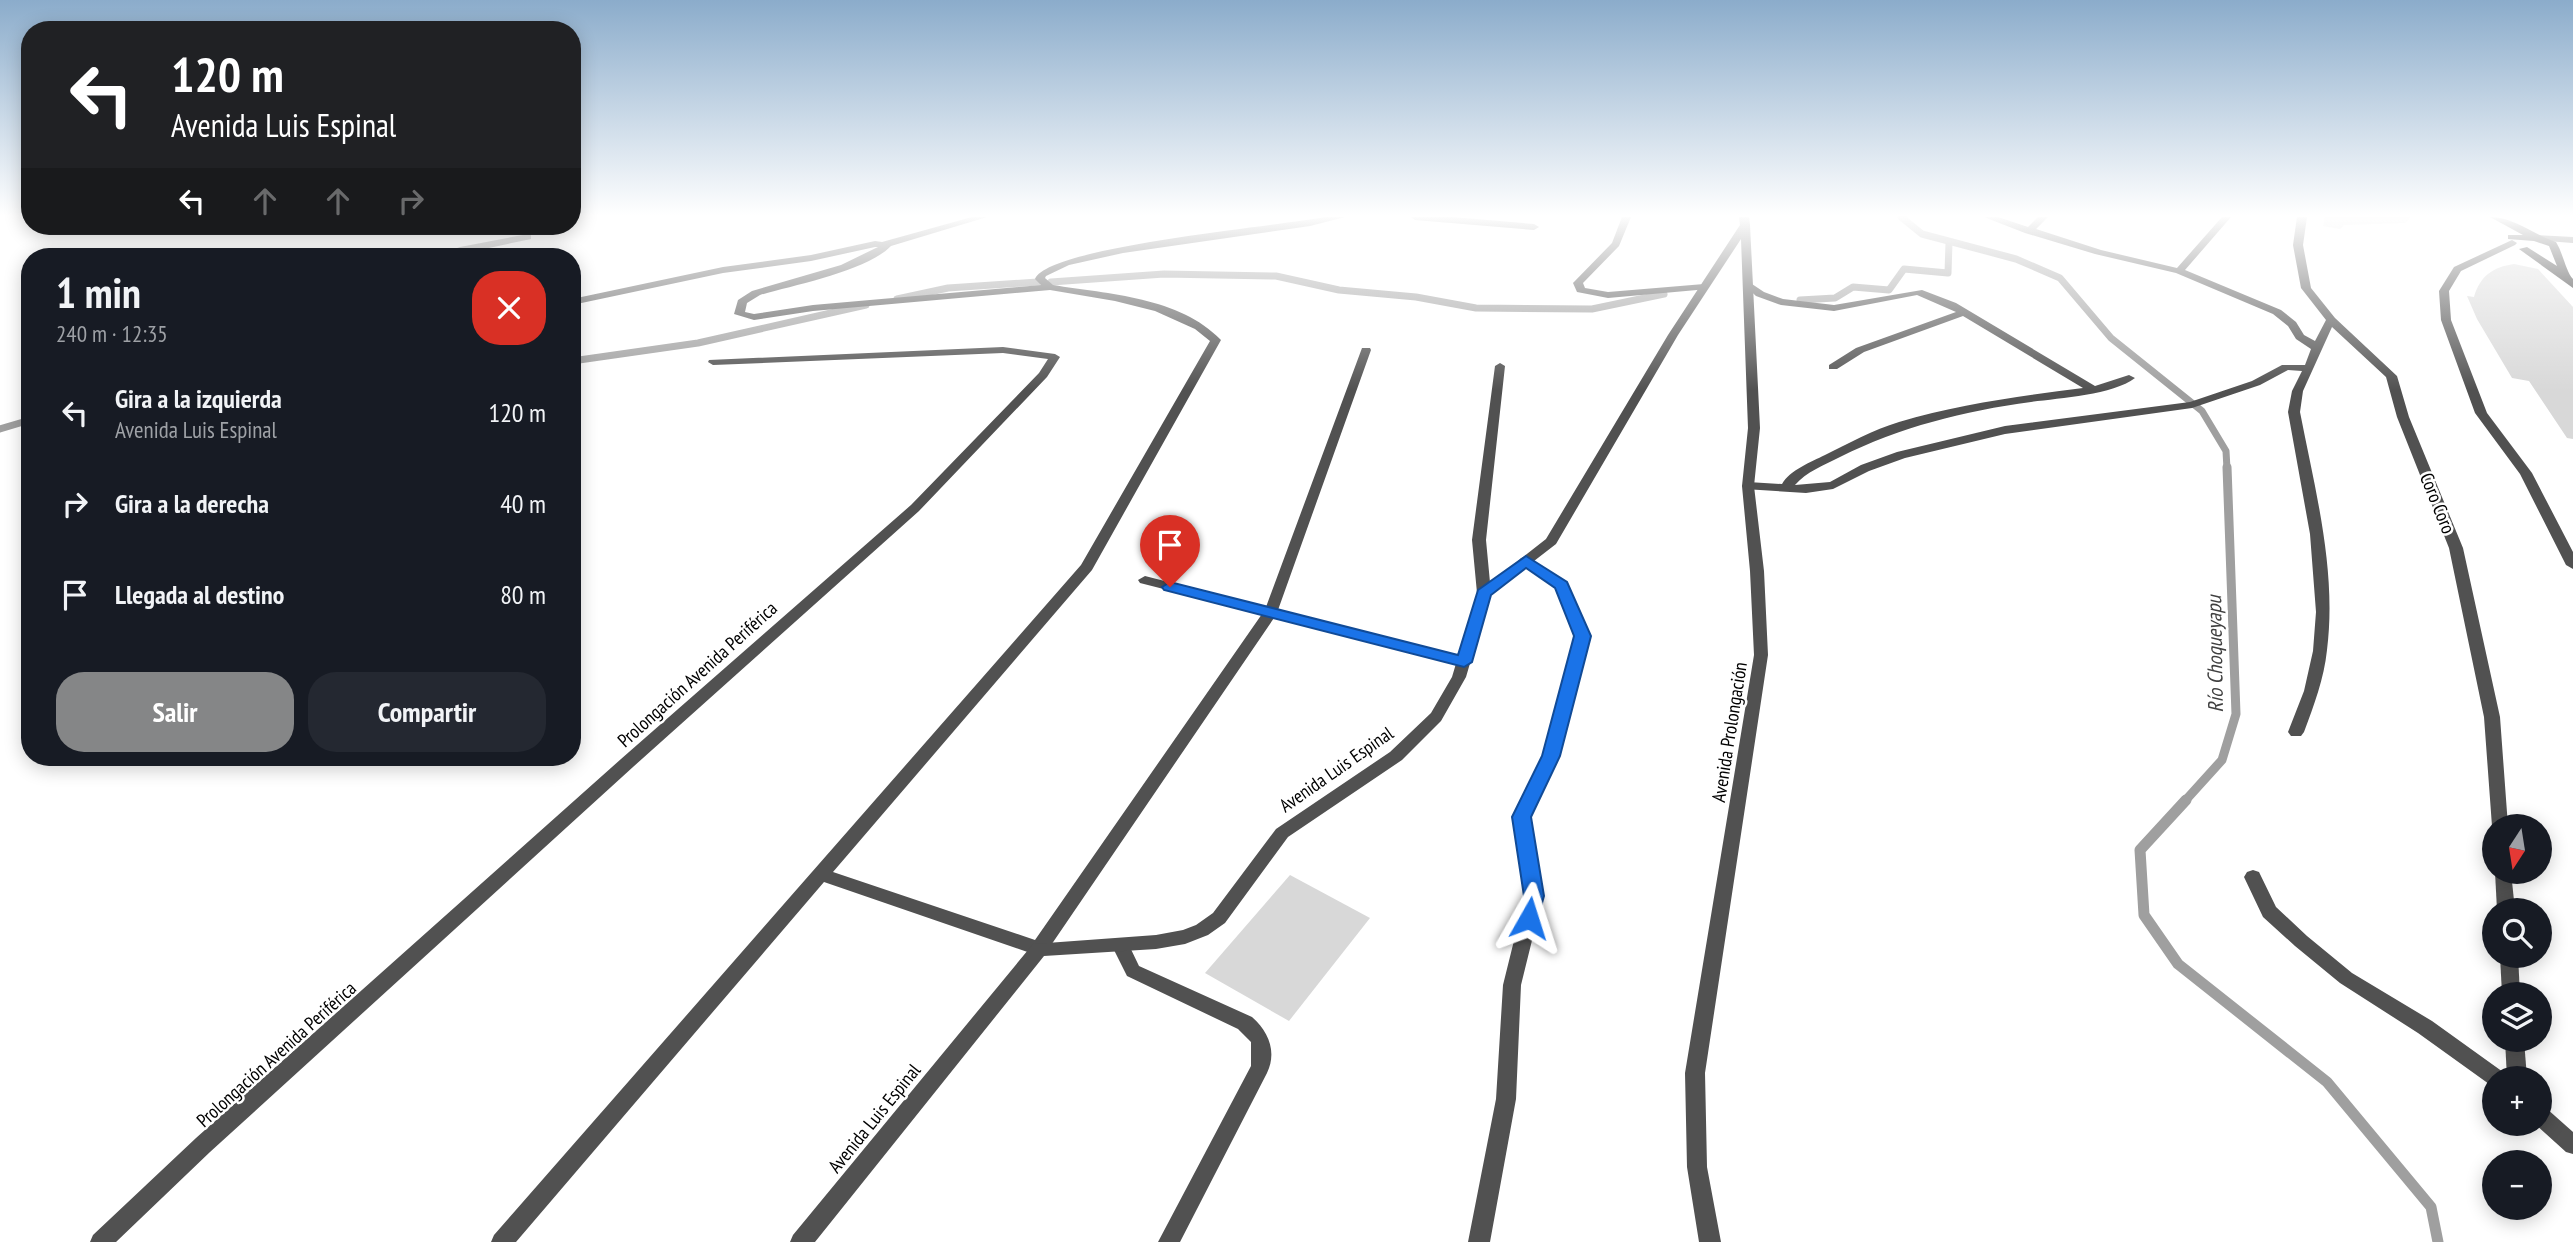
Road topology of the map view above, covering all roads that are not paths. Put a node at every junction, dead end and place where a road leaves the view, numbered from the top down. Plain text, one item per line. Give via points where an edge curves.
1 (700, 275) edge
2 (814, 275) edge
3 (1042, 275) edge
4 (1586, 275) edge
5 (1711, 275) edge
6 (1748, 275) edge
7 (2188, 275) edge
8 (2304, 275) edge
9 (2453, 275) edge
10 (2563, 275) edge
11 (1749, 285) junction
12 (2573, 285) edge
13 (1050, 287) junction
14 (1704, 287) junction
15 (581, 300) edge
16 (1965, 312) junction
17 (2331, 320) junction
18 (2316, 346) junction
19 (1366, 350) dead end
20 (713, 362) dead end
21 (1500, 366) dead end
22 (1833, 367) dead end
23 (2310, 368) junction
24 (2129, 378) dead end
25 (2094, 390) junction
26 (1748, 486) junction
27 (1790, 488) junction
28 (1526, 561) junction
29 (2573, 565) edge
30 (1145, 580) dead end
31 (1484, 593) junction
32 (1271, 611) junction
33 (1464, 662) junction
34 (2296, 732) dead end
35 (2499, 814) edge
36 (820, 874) junction
37 (2253, 877) dead end
38 (1121, 946) junction
39 (1039, 949) junction
40 (2482, 1068) edge
41 (2552, 1126) edge
42 (2573, 1145) edge
43 (101, 1242) edge
44 (502, 1242) edge
45 (801, 1242) edge
46 (1169, 1242) edge
47 (1479, 1242) edge
48 (1710, 1242) edge

1 - 15 street
2 - 13 street via 756,293 742,302 739,314 754,317
3 - 13 street
4 - 14 street via 1578,283 1581,290 1597,295
5 - 14 street
6 - 11 street, Avenida Prolongación
7 - 18 street via 2277,312
8 - 17 street, Coro Coro via 2306,288
9 - 29 street via 2444,291 2446,320 2481,413 2526,473
10 - 12 main road
11 - 16 street via 1781,302 1834,308 1918,292
11 - 26 street, Avenida Prolongación via 1754,428
13 - 36 street via 1158,308 1198,325 1216,340 1087,567
14 - 28 street via 1551,541
16 - 22 street via 1860,350
16 - 25 street
17 - 18 street
17 - 35 street, Coro Coro via 2391,376 2456,548 2492,717
18 - 23 street
19 - 32 street
20 - 43 street, Prolongación Avenida Periférica via 1003,350 1055,357 915,508 203,1145
21 - 31 street via 1479,540
23 - 27 street via 2286,367 2256,383 2192,405 2005,430 1901,455 1833,485
23 - 34 street via 2299,384 2294,412 2319,547 2324,610 2318,673
24 - 25 street
25 - 27 street via 1996,403 1902,425 1805,469 1788,483
26 - 27 street
26 - 48 street, Avenida Prolongación via 1761,655 1695,1073 1697,1167
28 - 31 street
28 - 47 street via 1562,586 1583,636 1551,756 1521,817 1534,896 1512,985 1506,1100
30 - 32 street
31 - 33 street, Avenida Luis Espinal
32 - 33 street
32 - 39 street
33 - 38 street, Avenida Luis Espinal via 1436,717 1396,756 1282,833 1219,918 1185,937
36 - 39 street
36 - 44 street
37 - 40 street via 2269,912 2301,941 2346,978
38 - 39 street, Avenida Luis Espinal
38 - 46 street via 1133,971 1245,1023 1258,1033 1264,1046 1260,1067
39 - 45 street, Avenida Luis Espinal
41 - 42 street

